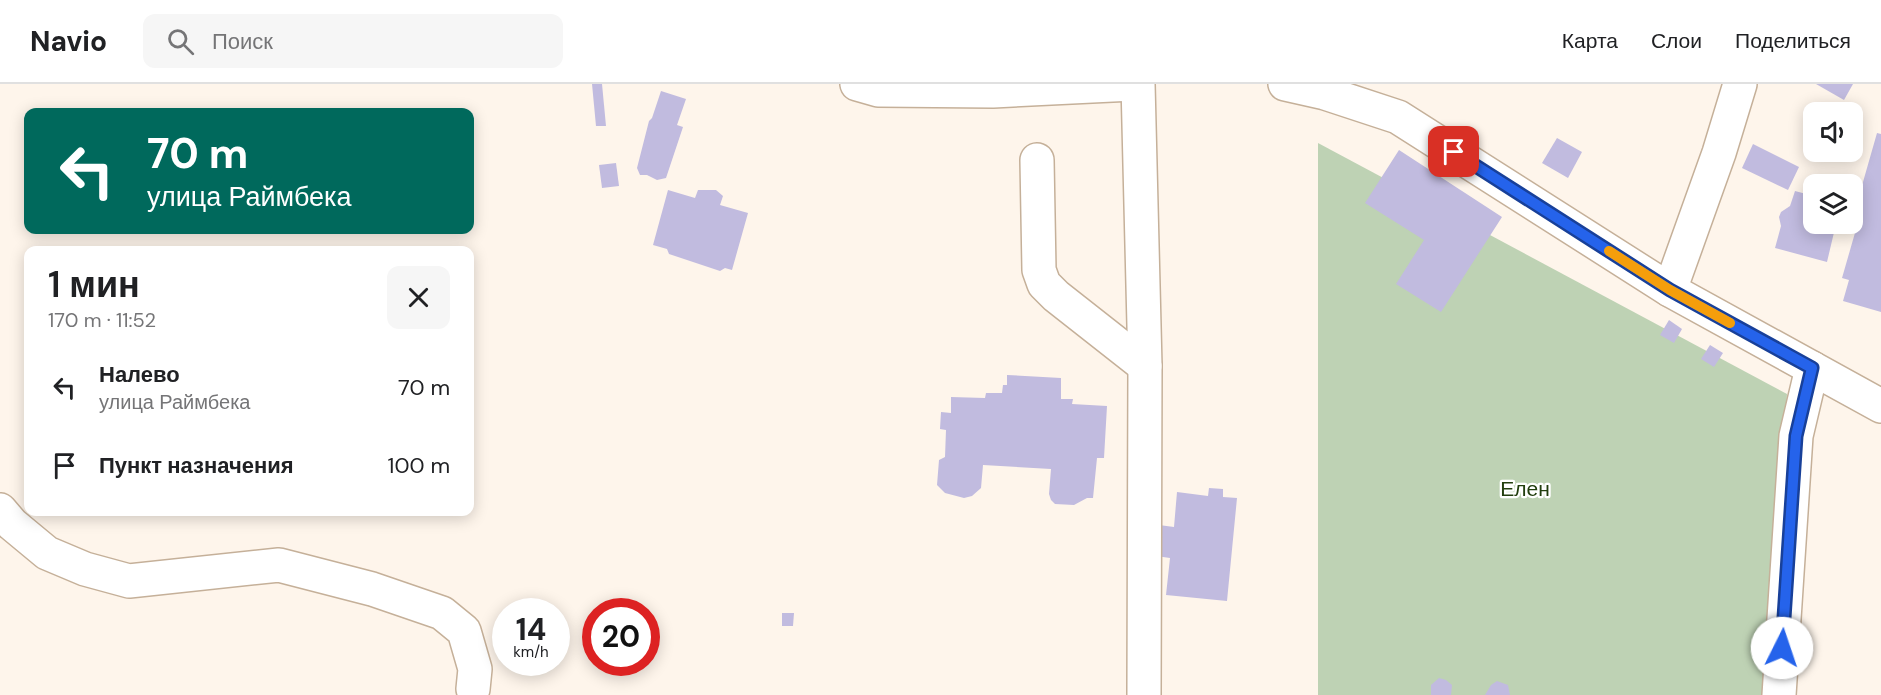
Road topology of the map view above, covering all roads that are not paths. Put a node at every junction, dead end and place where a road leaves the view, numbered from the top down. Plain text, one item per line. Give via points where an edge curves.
1 (857, 84) edge
2 (1133, 84) edge
3 (1138, 84) edge
4 (1285, 84) edge
5 (1740, 84) edge
6 (910, 87) edge
7 (993, 88) edge
8 (1335, 90) edge
9 (1037, 160) dead end
10 (1670, 290) junction
11 (1145, 366) junction
12 (1812, 368) junction
13 (1881, 406) edge
14 (0, 510) edge
15 (473, 690) dead end
16 (1144, 695) edge
17 (1779, 695) edge

1 - 6 street via 879,90
2 - 7 street
3 - 11 street
4 - 8 street
5 - 10 street
6 - 7 street
8 - 10 street via 1398,117
9 - 11 street via 1039,270 1044,284
10 - 12 street
11 - 16 street
12 - 13 street
12 - 17 street via 1796,436
14 - 15 street via 47,553 129,581 279,565 372,589 442,613 464,631 475,669

